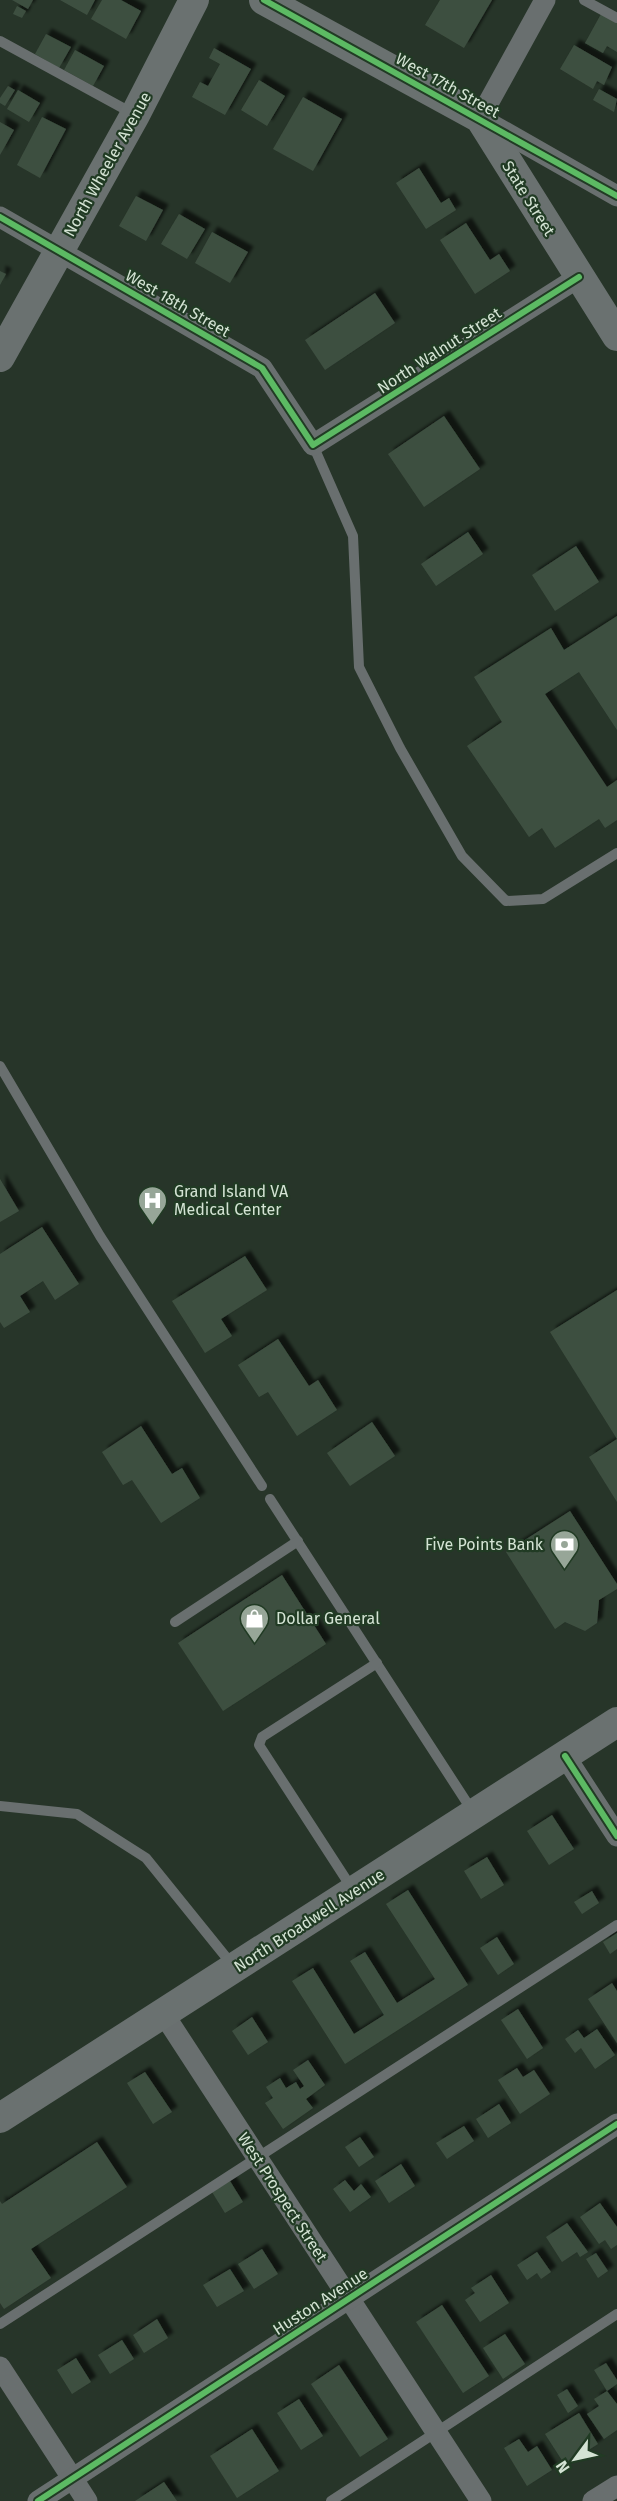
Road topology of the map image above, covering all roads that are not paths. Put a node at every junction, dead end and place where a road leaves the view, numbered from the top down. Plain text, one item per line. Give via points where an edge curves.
1 (194, 0) edge
2 (264, 0) edge
3 (545, 0) edge
4 (584, 0) edge
5 (617, 18) edge
6 (0, 41) edge
7 (135, 115) junction
8 (480, 118) junction
9 (617, 196) edge
10 (0, 217) edge
11 (60, 250) junction
12 (579, 277) junction
13 (617, 336) edge
14 (0, 357) edge
15 (313, 445) junction
16 (617, 853) edge
17 (0, 1066) edge
18 (262, 1486) dead end
19 (270, 1499) dead end
20 (298, 1541) junction
21 (175, 1622) dead end
22 (377, 1663) junction
23 (617, 1722) edge
24 (565, 1756) junction
25 (0, 1806) edge
26 (475, 1815) junction
27 (617, 1836) edge
28 (354, 1892) junction
29 (617, 1924) edge
30 (235, 1968) junction
31 (163, 2013) junction
32 (0, 2118) edge
33 (617, 2124) edge
34 (257, 2156) junction
35 (349, 2299) junction
36 (617, 2314) edge
37 (0, 2324) edge
38 (0, 2367) edge
39 (436, 2433) junction
40 (72, 2478) junction
41 (617, 2486) edge
42 (38, 2501) edge
43 (87, 2501) edge
44 (331, 2501) edge
45 (481, 2501) edge
46 (593, 2501) edge

1 - 7 street, North Wheeler Avenue
2 - 8 street, West 17th Street
3 - 8 street
4 - 5 lane
6 - 7 lane
7 - 11 street, North Wheeler Avenue
8 - 9 street, West 17th Street
8 - 12 street, State Street
10 - 11 street, West 18th Street
11 - 14 street, North Wheeler Avenue
11 - 15 street, West 18th Street via 262,368
12 - 13 street, State Street
12 - 15 street, North Walnut Street
15 - 16 lane via 353,536 359,666 400,748 462,856 506,902 543,898
17 - 18 lane via 100,1236
19 - 20 lane
20 - 21 lane
20 - 22 lane
22 - 26 lane
22 - 28 lane via 262,1737 259,1744
23 - 24 street, North Broadwell Avenue
24 - 26 street, North Broadwell Avenue
24 - 27 street
25 - 30 lane via 77,1814 146,1858
26 - 28 street, North Broadwell Avenue
28 - 30 street, North Broadwell Avenue
29 - 34 lane
30 - 31 street, North Broadwell Avenue
31 - 32 street, North Broadwell Avenue
31 - 34 street, West Prospect Street
33 - 35 street, Huston Avenue
34 - 35 street, West Prospect Street
34 - 37 lane
35 - 39 street, West Prospect Street
35 - 40 street, Huston Avenue
36 - 39 lane
38 - 40 street
39 - 44 lane
39 - 45 street, West Prospect Street
40 - 42 street, Huston Avenue
40 - 43 street
41 - 46 street

